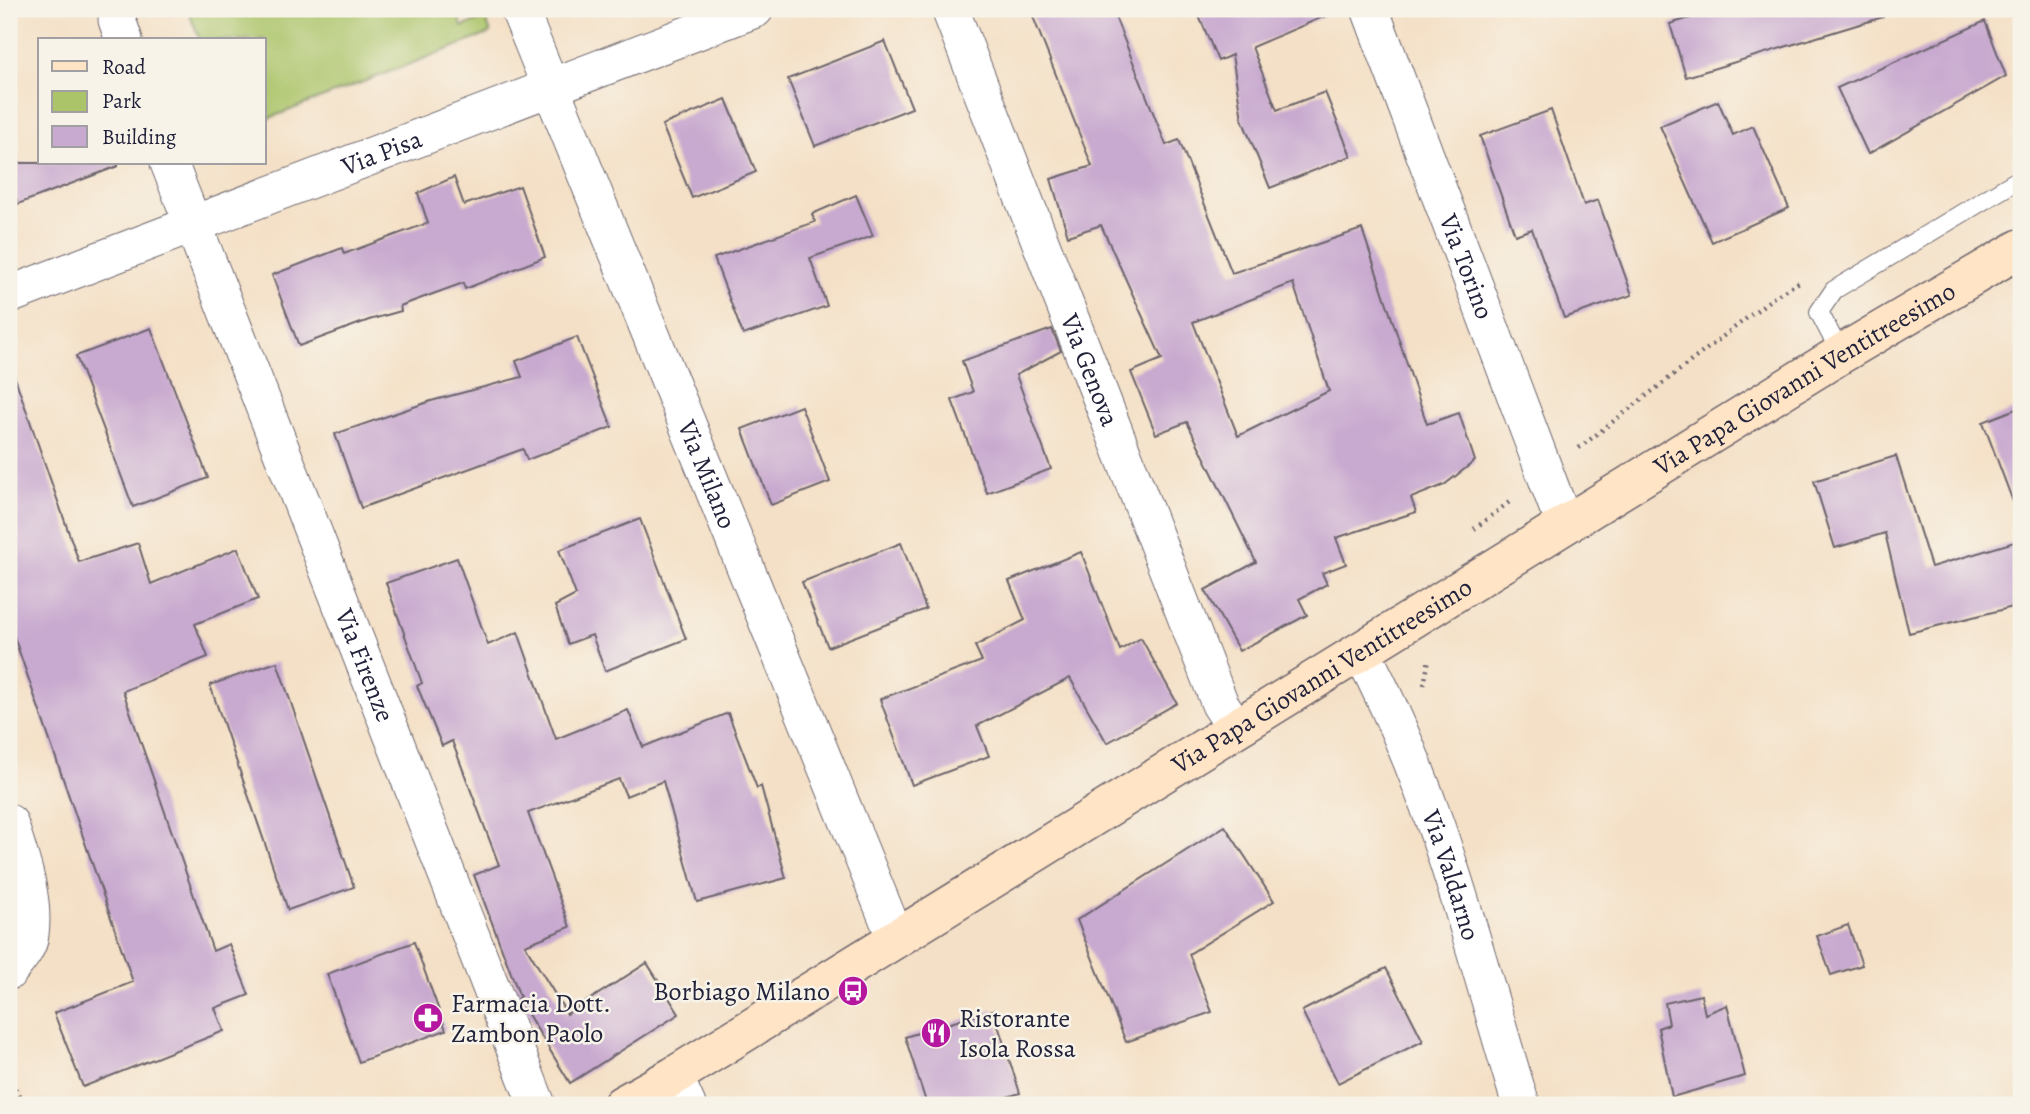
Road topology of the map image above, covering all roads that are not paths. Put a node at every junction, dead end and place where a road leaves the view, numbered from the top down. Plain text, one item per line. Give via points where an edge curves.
1 (118, 9) edge
2 (519, 9) edge
3 (755, 9) edge
4 (950, 9) edge
5 (1370, 9) edge
6 (123, 38) edge
7 (553, 87) junction
8 (169, 164) edge
9 (2021, 178) edge
10 (193, 226) junction
11 (2021, 248) edge
12 (9, 295) edge
13 (1841, 354) junction
14 (1568, 523) junction
15 (1361, 651) junction
16 (1236, 728) junction
17 (9, 823) edge
18 (19, 915) edge
19 (896, 939) junction
20 (9, 971) edge
21 (680, 1091) edge
22 (537, 1105) edge
23 (622, 1105) edge
24 (1521, 1105) edge

1 - 6 street
2 - 7 street, Via Milano
3 - 7 street, Via Pisa
4 - 16 street, Via Genova via 1220,704
5 - 14 street, Via Torino via 1557,505
7 - 10 street, Via Pisa
7 - 19 street, Via Milano
8 - 10 street
9 - 13 lane via 1833,290 1819,312
10 - 12 street, Via Pisa
10 - 22 street, Via Firenze
11 - 13 main road, Via Papa Giovanni Ventitreesimo
13 - 14 main road, Via Papa Giovanni Ventitreesimo
14 - 15 main road, Via Papa Giovanni Ventitreesimo
15 - 16 main road, Via Papa Giovanni Ventitreesimo
15 - 24 street, Via Valdarno via 1428,800
16 - 19 main road, Via Papa Giovanni Ventitreesimo
17 - 18 street via 20,858
18 - 20 street via 30,936
19 - 21 main road, Via Papa Giovanni Ventitreesimo
21 - 23 main road, Via Papa Giovanni Ventitreesimo

